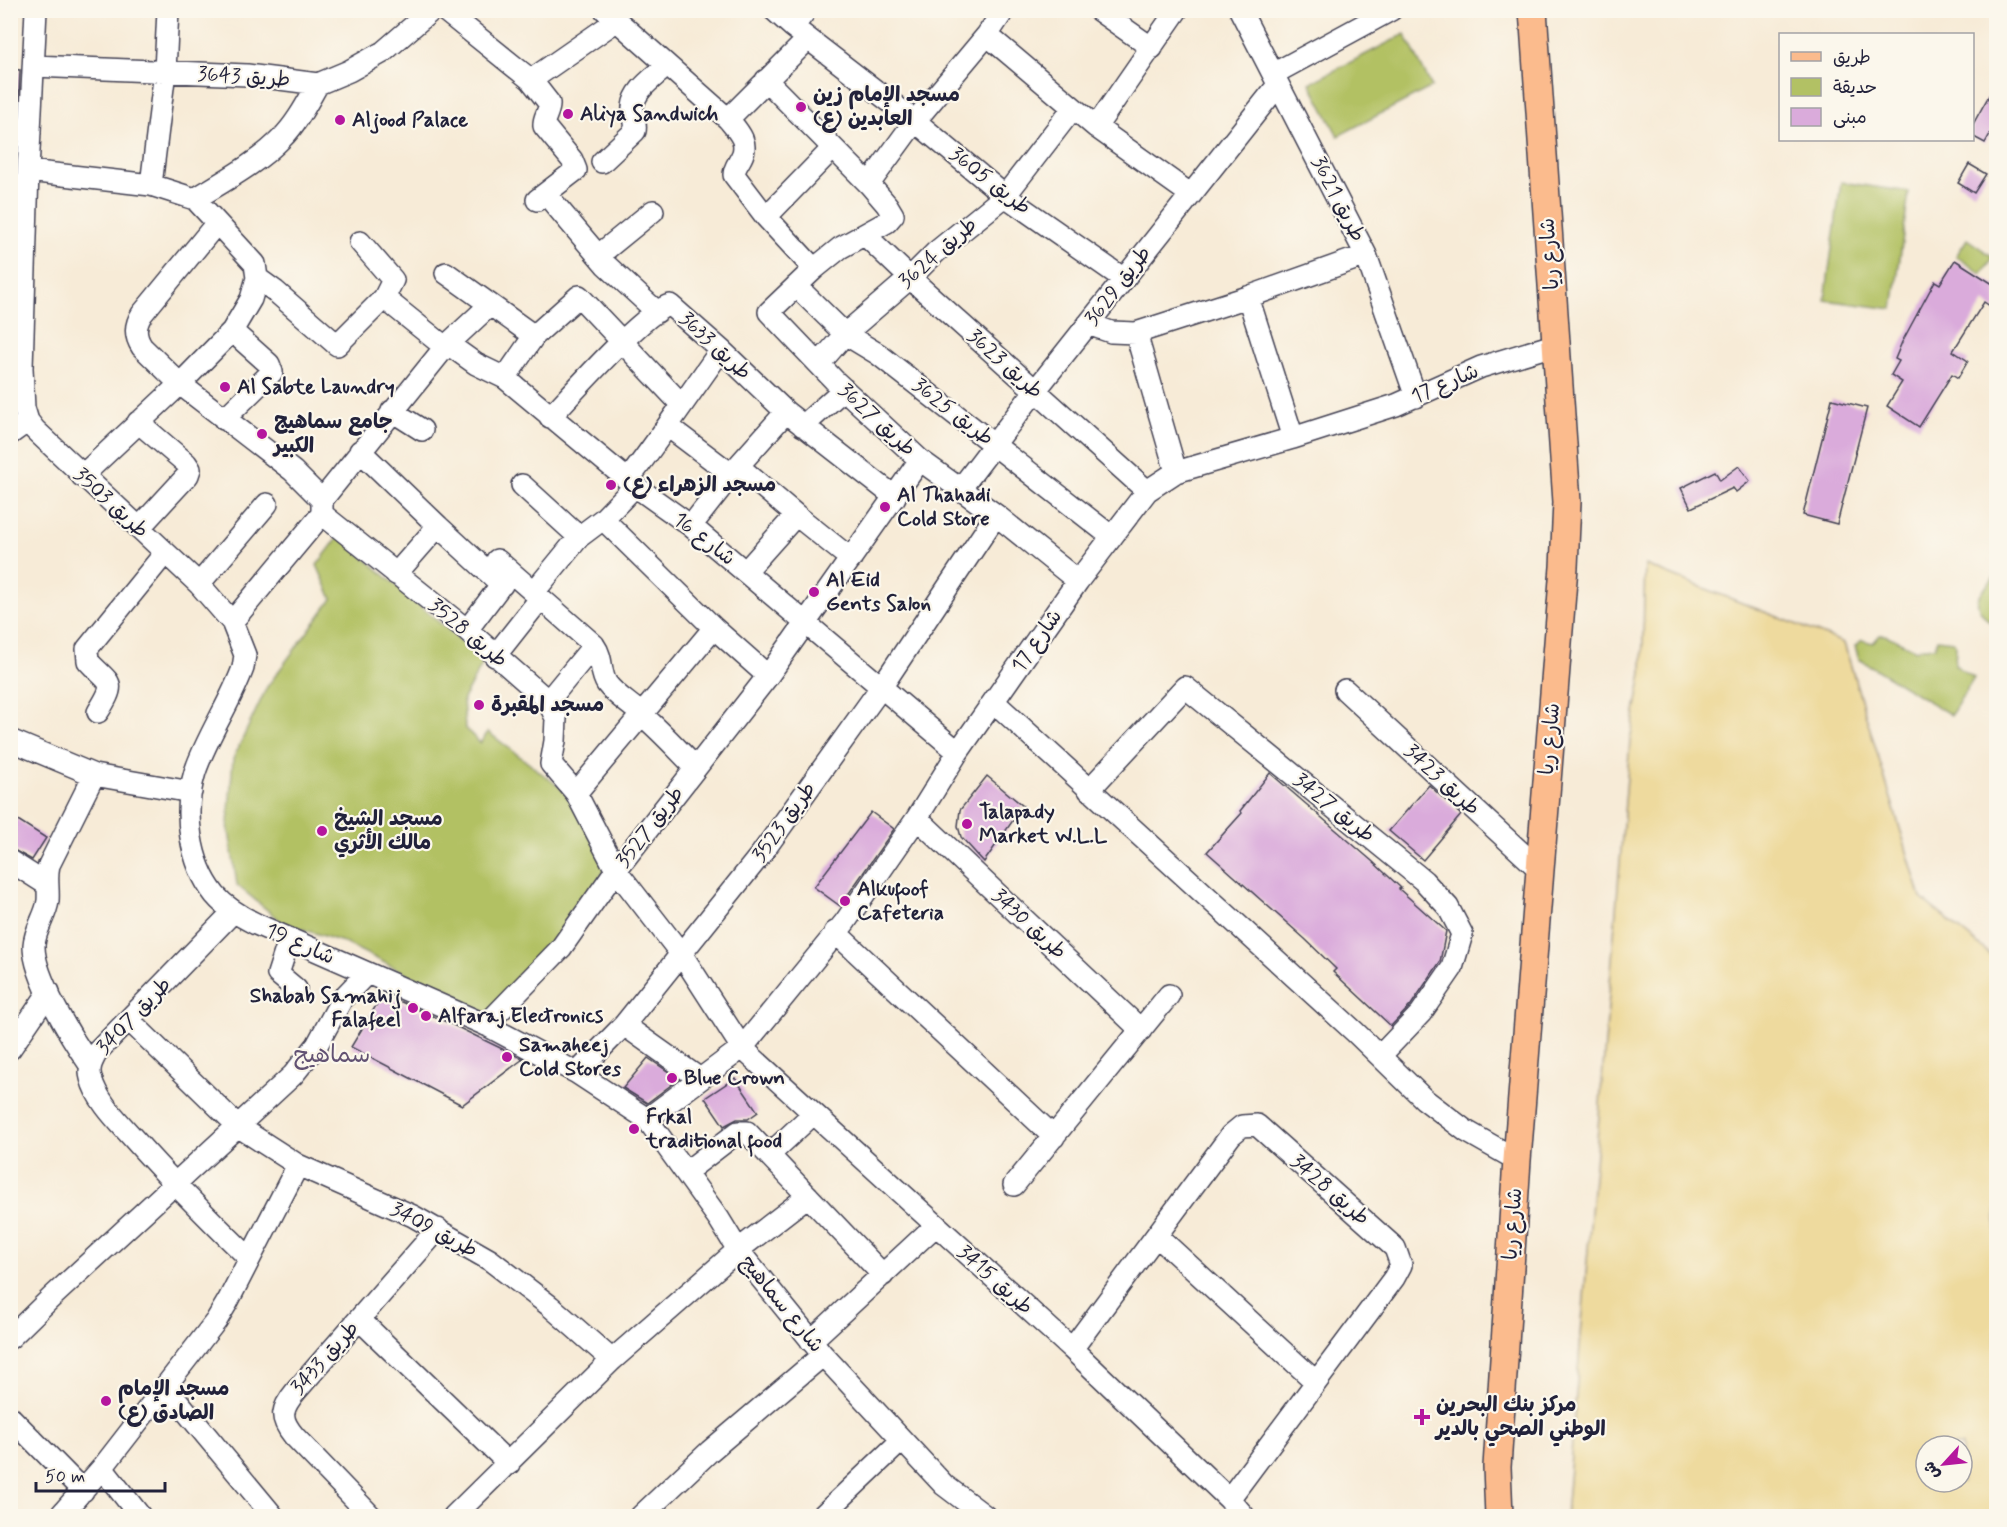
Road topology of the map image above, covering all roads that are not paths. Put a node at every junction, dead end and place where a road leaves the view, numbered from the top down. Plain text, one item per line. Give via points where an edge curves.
1 (36, 10) edge
2 (168, 10) edge
3 (432, 10) edge
4 (444, 10) edge
5 (774, 10) edge
6 (806, 10) edge
7 (1004, 10) edge
8 (1098, 10) edge
9 (1177, 10) edge
10 (1240, 10) edge
11 (1390, 10) edge
12 (1533, 10) edge
13 (610, 16) edge
14 (800, 33) junction
15 (987, 35) junction
16 (1152, 48) junction
17 (34, 66) junction
18 (666, 66) junction
19 (165, 71) junction
20 (1275, 79) junction
21 (531, 80) junction
22 (766, 80) junction
23 (318, 84) junction
24 (1073, 108) junction
25 (728, 119) junction
26 (915, 121) junction
27 (1096, 127) junction
28 (20, 130) edge
29 (833, 148) junction
30 (602, 162) dead end
31 (28, 171) junction
32 (869, 184) junction
33 (151, 185) junction
34 (1190, 194) junction
35 (1005, 196) junction
36 (195, 199) junction
37 (653, 211) dead end
38 (766, 217) junction
39 (216, 224) junction
40 (865, 235) junction
41 (360, 242) dead end
42 (599, 255) junction
43 (1366, 255) junction
44 (814, 269) junction
45 (446, 273) dead end
46 (257, 278) junction
47 (910, 278) junction
48 (1124, 279) junction
49 (796, 286) junction
50 (1248, 297) junction
51 (384, 298) junction
52 (490, 305) junction
53 (657, 312) junction
54 (1088, 324) junction
55 (232, 330) junction
56 (1136, 333) junction
57 (845, 334) junction
58 (534, 336) junction
59 (621, 342) junction
60 (1557, 344) junction
61 (447, 345) junction
62 (721, 350) junction
63 (819, 364) junction
64 (16, 368) edge
65 (505, 378) junction
66 (180, 384) junction
67 (844, 389) junction
68 (1035, 391) junction
69 (1416, 397) junction
70 (682, 405) junction
71 (392, 411) junction
72 (786, 412) junction
73 (550, 417) junction
74 (224, 419) junction
75 (28, 421) junction
76 (138, 422) junction
77 (803, 426) junction
78 (669, 427) junction
79 (422, 430) dead end
80 (10, 434) edge
81 (1293, 438) junction
82 (995, 445) junction
83 (360, 451) junction
84 (920, 460) junction
85 (734, 470) junction
86 (1176, 472) junction
87 (82, 476) junction
88 (631, 483) junction
89 (522, 485) dead end
90 (961, 488) junction
91 (1147, 490) junction
92 (896, 497) junction
93 (267, 504) dead end
94 (322, 507) junction
95 (796, 515) junction
96 (996, 515) junction
97 (603, 519) junction
98 (438, 526) junction
99 (691, 526) junction
100 (139, 528) junction
101 (579, 537) junction
102 (1112, 537) junction
103 (165, 553) junction
104 (851, 559) junction
105 (746, 571) junction
106 (503, 572) junction
107 (396, 574) junction
108 (1078, 581) junction
109 (199, 584) junction
110 (537, 596) junction
111 (232, 622) junction
112 (806, 622) junction
113 (714, 628) junction
114 (467, 630) junction
115 (594, 645) junction
116 (495, 656) junction
117 (768, 676) junction
118 (882, 686) junction
119 (1345, 690) dead end
120 (548, 701) junction
121 (994, 702) junction
122 (98, 712) dead end
123 (642, 714) junction
124 (10, 740) edge
125 (958, 752) junction
126 (695, 767) junction
127 (94, 775) junction
128 (1089, 790) junction
129 (191, 792) junction
130 (576, 794) junction
131 (917, 819) junction
132 (10, 861) edge
133 (616, 870) junction
134 (1540, 870) junction
135 (46, 884) junction
136 (233, 912) junction
137 (835, 932) junction
138 (290, 940) junction
139 (682, 955) junction
140 (367, 974) junction
141 (296, 989) dead end
142 (49, 992) junction
143 (1169, 995) dead end
144 (129, 1020) junction
145 (486, 1025) junction
146 (624, 1025) junction
147 (1141, 1030) junction
148 (10, 1048) edge
149 (742, 1048) junction
150 (1380, 1056) junction
151 (90, 1065) junction
152 (577, 1073) junction
153 (700, 1079) junction
154 (813, 1114) junction
155 (647, 1119) junction
156 (239, 1127) junction
157 (1054, 1137) junction
158 (769, 1155) junction
159 (1517, 1160) junction
160 (298, 1165) junction
161 (686, 1173) junction
162 (174, 1184) junction
163 (1014, 1185) dead end
164 (808, 1196) junction
165 (935, 1226) junction
166 (438, 1229) junction
167 (1157, 1236) junction
168 (738, 1250) junction
169 (249, 1258) junction
170 (883, 1275) junction
171 (360, 1320) junction
172 (10, 1338) edge
173 (817, 1348) junction
174 (1072, 1349) junction
175 (612, 1360) junction
176 (1316, 1382) junction
177 (166, 1387) junction
178 (10, 1417) edge
179 (905, 1444) junction
180 (509, 1464) junction
181 (1497, 1467) junction
182 (102, 1468) junction
183 (934, 1474) junction
184 (83, 1491) junction
185 (1229, 1499) junction
186 (60, 1516) edge
187 (140, 1516) edge
188 (273, 1516) edge
189 (370, 1516) edge
190 (454, 1516) edge
191 (641, 1516) edge
192 (822, 1516) edge
193 (831, 1516) edge
194 (985, 1516) edge
195 (995, 1516) edge
196 (1244, 1516) edge
197 (1487, 1516) edge
198 (1499, 1516) edge

1 - 17 street
2 - 19 street
3 - 23 street, طريق 3643 via 383,52
4 - 21 street
5 - 14 street, طريق 3605
6 - 14 street
7 - 15 street
8 - 16 street
9 - 16 street
10 - 20 street, طريق 3621
11 - 20 street, طريق 3629
12 - 60 main road, شارع ريا
13 - 18 street
13 - 21 street
14 - 22 street
14 - 26 street, طريق 3605
15 - 24 street
15 - 26 street
16 - 27 street
17 - 19 street, طريق 3643
17 - 28 street
18 - 25 street
18 - 30 street via 639,90 632,108 635,131
19 - 23 street, طريق 3643
19 - 33 street
20 - 34 street, طريق 3629
20 - 43 street, طريق 3621
21 - 42 street via 549,103 543,122 547,131 576,167 542,197
22 - 25 street
22 - 29 street
23 - 36 street via 297,120 276,144
24 - 27 street
24 - 35 street, طريق 3624
25 - 38 street via 744,143 744,154 734,176
26 - 32 street
26 - 35 street, طريق 3605
27 - 34 street
28 - 31 street
29 - 32 street
29 - 38 street
31 - 33 street
31 - 64 street
32 - 40 street via 892,215
33 - 36 street
34 - 48 street, طريق 3629
35 - 47 street, طريق 3624
35 - 48 street, طريق 3605
36 - 39 street
37 - 42 street
38 - 44 street
39 - 46 street via 255,264
39 - 66 street, طريق 3528 via 137,323 137,340
40 - 44 street via 840,248
40 - 47 street, طريق 3623
41 - 51 street via 393,280
42 - 53 street
43 - 50 street
43 - 69 street, طريق 3621
44 - 49 street
45 - 52 street
46 - 51 street via 338,345
46 - 55 street via 251,299
47 - 57 street, طريق 3624
47 - 68 street, طريق 3623
48 - 54 street, طريق 3629
49 - 57 street, طريق 3625
49 - 63 street, طريق 3627 via 769,312
50 - 56 street
50 - 81 street
51 - 61 street, شارع 16
52 - 58 street
52 - 61 street
53 - 59 street, طريق 3633
53 - 62 street, طريق 3633 via 670,305
54 - 56 street via 1111,332
54 - 68 street, طريق 3629
55 - 66 street
55 - 74 street via 269,364 272,372
56 - 86 street
57 - 63 street, طريق 3624
57 - 82 street, طريق 3625 via 878,354
58 - 59 street via 579,296
58 - 65 street
59 - 70 street
59 - 73 street, طريق 3633
60 - 69 street, شارع 17 via 1481,367
60 - 134 main road, شارع ريا via 1566,469 1566,534
61 - 65 street, شارع 16
61 - 71 street
62 - 70 street
62 - 72 street, طريق 3633
63 - 67 street, طريق 3627
64 - 75 street
65 - 73 street, شارع 16
66 - 74 street, طريق 3528
66 - 76 street
67 - 77 street
67 - 84 street, طريق 3627
68 - 82 street, طريق 3629
68 - 91 street, طريق 3623
69 - 81 street, شارع 17
70 - 78 street
71 - 79 street
71 - 83 street
72 - 77 street, طريق 3633
72 - 85 street
73 - 88 street, شارع 16
74 - 94 street, طريق 3528 via 293,471
75 - 80 street
75 - 87 street, طريق 3503
76 - 87 street
76 - 100 street via 190,469
77 - 92 street, طريق 3633
78 - 85 street
78 - 88 street
81 - 86 street, شارع 17
82 - 90 street, طريق 3629
82 - 102 street, طريق 3625
83 - 94 street
83 - 98 street
84 - 90 street, طريق 3627
84 - 92 street
85 - 95 street
85 - 99 street
86 - 91 street, شارع 17
87 - 100 street, طريق 3503
88 - 97 street
88 - 99 street, شارع 16
89 - 101 street
90 - 96 street, طريق 3627
91 - 102 street, شارع 17
92 - 104 street
93 - 109 street
94 - 107 street, طريق 3528
94 - 111 street
95 - 104 street
95 - 105 street
96 - 108 street, طريق 3627
96 - 118 street
97 - 101 street
97 - 113 street
98 - 106 street
98 - 107 street
99 - 105 street, شارع 16
100 - 103 street, طريق 3503
101 - 110 street
102 - 108 street, شارع 17
103 - 109 street, طريق 3503
103 - 122 street via 87,649 88,661 110,686
104 - 112 street
105 - 112 street, شارع 16
106 - 110 street
106 - 114 street
107 - 114 street, طريق 3528
108 - 121 street, شارع 17
109 - 111 street, طريق 3503
110 - 115 street
110 - 116 street
111 - 129 street, شارع 19 via 244,656 243,668 203,752
112 - 117 street, طريق 3527
112 - 118 street, شارع 16
113 - 117 street
113 - 123 street
114 - 116 street, طريق 3528
115 - 120 street
115 - 123 street via 600,653 607,683
116 - 120 street, طريق 3528
117 - 126 street, طريق 3527
118 - 125 street, شارع 16
118 - 139 street, طريق 3523 via 762,853
119 - 134 street, طريق 3423
120 - 130 street via 556,718 551,764
121 - 125 street, شارع 17
121 - 128 street
123 - 126 street
123 - 130 street
124 - 127 street
125 - 131 street, شارع 17
126 - 133 street, طريق 3527
127 - 129 street
127 - 135 street via 52,856
128 - 150 street
128 - 150 street, طريق 3427 via 1185,687 1424,881 1448,907 1462,934 1452,968 1421,1013
129 - 136 street, شارع 19 via 193,848 215,894
130 - 133 street
131 - 137 street, شارع 17
131 - 147 street, طريق 3430
132 - 135 street
133 - 139 street, طريق 3415
133 - 145 street, طريق 3527 via 561,948
134 - 159 main road, شارع ريا
135 - 142 street via 47,906 34,944 35,958
136 - 138 street, شارع 19
136 - 144 street, طريق 3407
137 - 149 street, شارع 17
137 - 157 street
138 - 140 street, شارع 19
138 - 141 street via 278,974
139 - 146 street, طريق 3523
139 - 149 street, طريق 3415
140 - 145 street, شارع 19
140 - 156 street via 342,999 294,1075
142 - 148 street
142 - 151 street
143 - 147 street
144 - 151 street, طريق 3407
144 - 156 street, طريق 3409
145 - 152 street, شارع 19
146 - 152 street, طريق 3523
146 - 153 street
147 - 157 street
149 - 153 street, شارع 17
149 - 154 street, طريق 3415
150 - 159 street via 1424,1099 1466,1131
151 - 162 street, طريق 3407 via 90,1077 113,1115
152 - 155 street, شارع 19
153 - 155 street, شارع 17
154 - 158 street
154 - 165 street, طريق 3415
155 - 161 street, شارع سماهيج
156 - 160 street, طريق 3409
156 - 162 street
157 - 163 street
158 - 161 street via 747,1132 738,1131
158 - 164 street
159 - 181 main road, شارع ريا
160 - 166 street, طريق 3409
160 - 169 street
161 - 168 street, شارع سماهيج
162 - 169 street, طريق 3407
162 - 172 street
164 - 168 street
164 - 170 street
165 - 170 street
165 - 174 street, طريق 3415
166 - 171 street, طريق 3433
166 - 175 street, طريق 3409 via 520,1282
167 - 174 street, طريق 3428
167 - 176 street
167 - 176 street, طريق 3428 via 1231,1135 1242,1126 1257,1125 1395,1248 1401,1266 1394,1278
168 - 173 street, شارع سماهيج
168 - 175 street
169 - 177 street via 216,1322
170 - 173 street
171 - 180 street
171 - 189 street, طريق 3433 via 287,1402 283,1413 294,1436
173 - 179 street, شارع سماهيج
173 - 191 street
174 - 185 street, طريق 3415
175 - 180 street
176 - 185 street, طريق 3428
177 - 182 street
177 - 188 street
178 - 184 street
179 - 183 street, شارع سماهيج
179 - 192 street
179 - 193 street
180 - 190 street
181 - 197 main road, شارع ريا
181 - 198 main road, شارع ريا
182 - 184 street
182 - 187 street
183 - 194 street, شارع سماهيج
183 - 195 street, شارع سماهيج
184 - 186 street
185 - 196 street, طريق 3415

